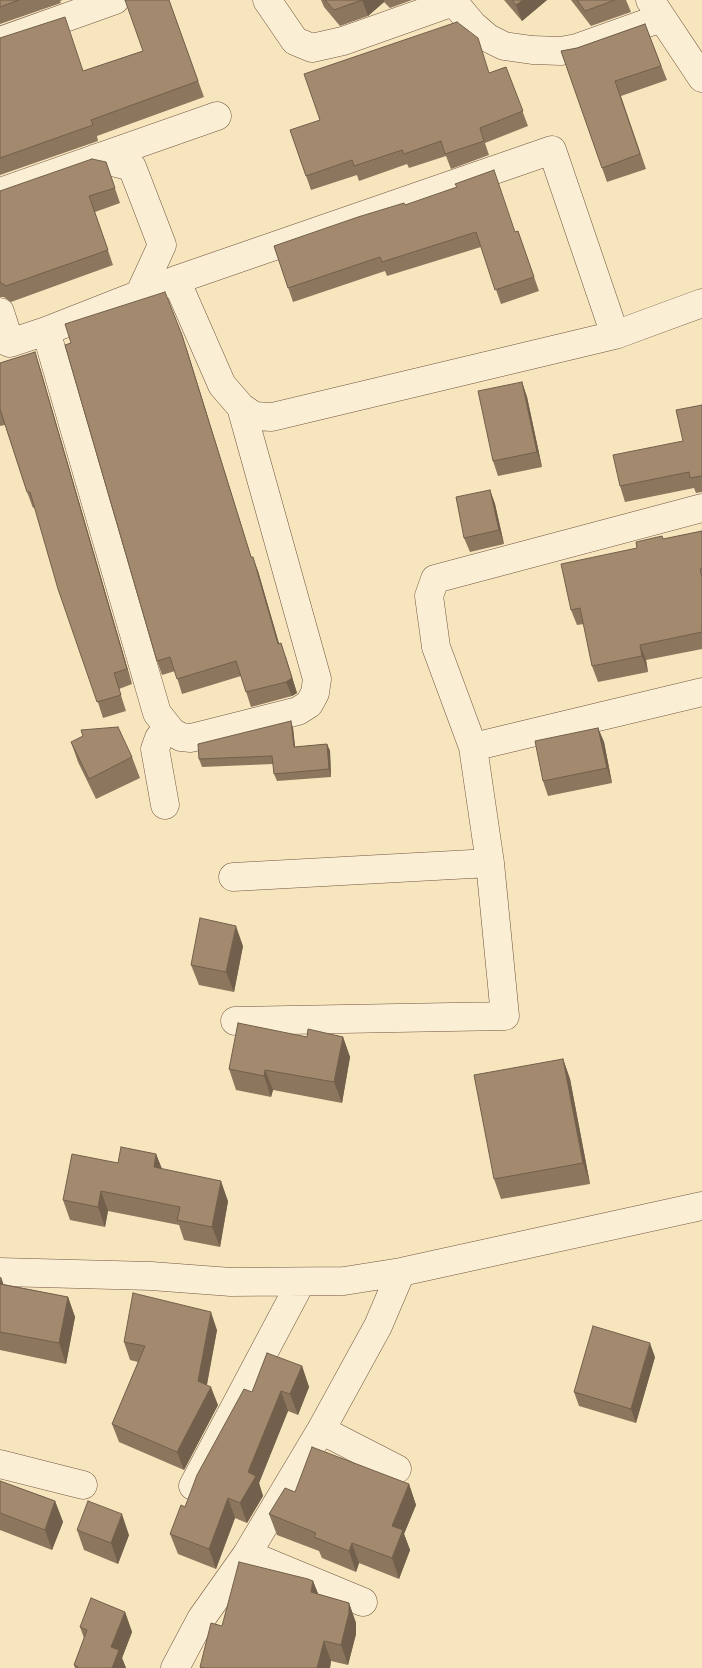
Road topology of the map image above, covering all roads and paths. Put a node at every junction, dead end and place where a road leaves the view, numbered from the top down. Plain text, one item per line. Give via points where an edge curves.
1 (115, 0) edge
2 (267, 0) edge
3 (453, 1) edge
4 (656, 9) edge
5 (0, 41) edge
6 (700, 68) edge
7 (218, 116) dead end
8 (96, 158) junction
9 (0, 192) edge
10 (176, 280) junction
11 (139, 295) junction
12 (702, 303) edge
13 (0, 312) edge
14 (46, 331) junction
15 (616, 335) junction
16 (5, 341) edge
17 (241, 407) junction
18 (702, 508) edge
19 (702, 692) edge
20 (168, 727) junction
21 (473, 747) junction
22 (165, 805) dead end
23 (490, 863) junction
24 (232, 877) dead end
25 (235, 1021) dead end
26 (702, 1206) edge
27 (0, 1272) edge
28 (401, 1272) junction
29 (301, 1282) junction
30 (321, 1430) junction
31 (0, 1464) edge
32 (397, 1469) dead end
33 (83, 1485) dead end
34 (193, 1486) edge
35 (247, 1554) junction
36 (363, 1602) dead end
37 (175, 1668) edge

1 - 5 street
2 - 3 street via 294,41 312,48 343,41
3 - 4 street via 472,25 488,38 504,46 532,50 577,48
4 - 6 street
7 - 8 street
8 - 9 street
8 - 11 street via 132,167 162,245
10 - 11 street
10 - 15 street via 552,150
10 - 17 street via 222,384
11 - 14 street
12 - 15 street
13 - 16 street
14 - 16 street
14 - 20 street via 157,713
15 - 17 street via 272,417 254,416
17 - 20 street via 317,679 315,693 298,711 190,738 181,737
18 - 21 street via 435,579 429,596 436,647
19 - 21 street
20 - 22 street via 155,749
21 - 23 street
23 - 24 street
23 - 25 street via 505,1016
26 - 28 street
27 - 29 street
28 - 29 street via 344,1281
28 - 30 street via 378,1326
29 - 34 street
30 - 32 street
30 - 35 street
31 - 33 street
35 - 36 street
35 - 37 street via 201,1619

